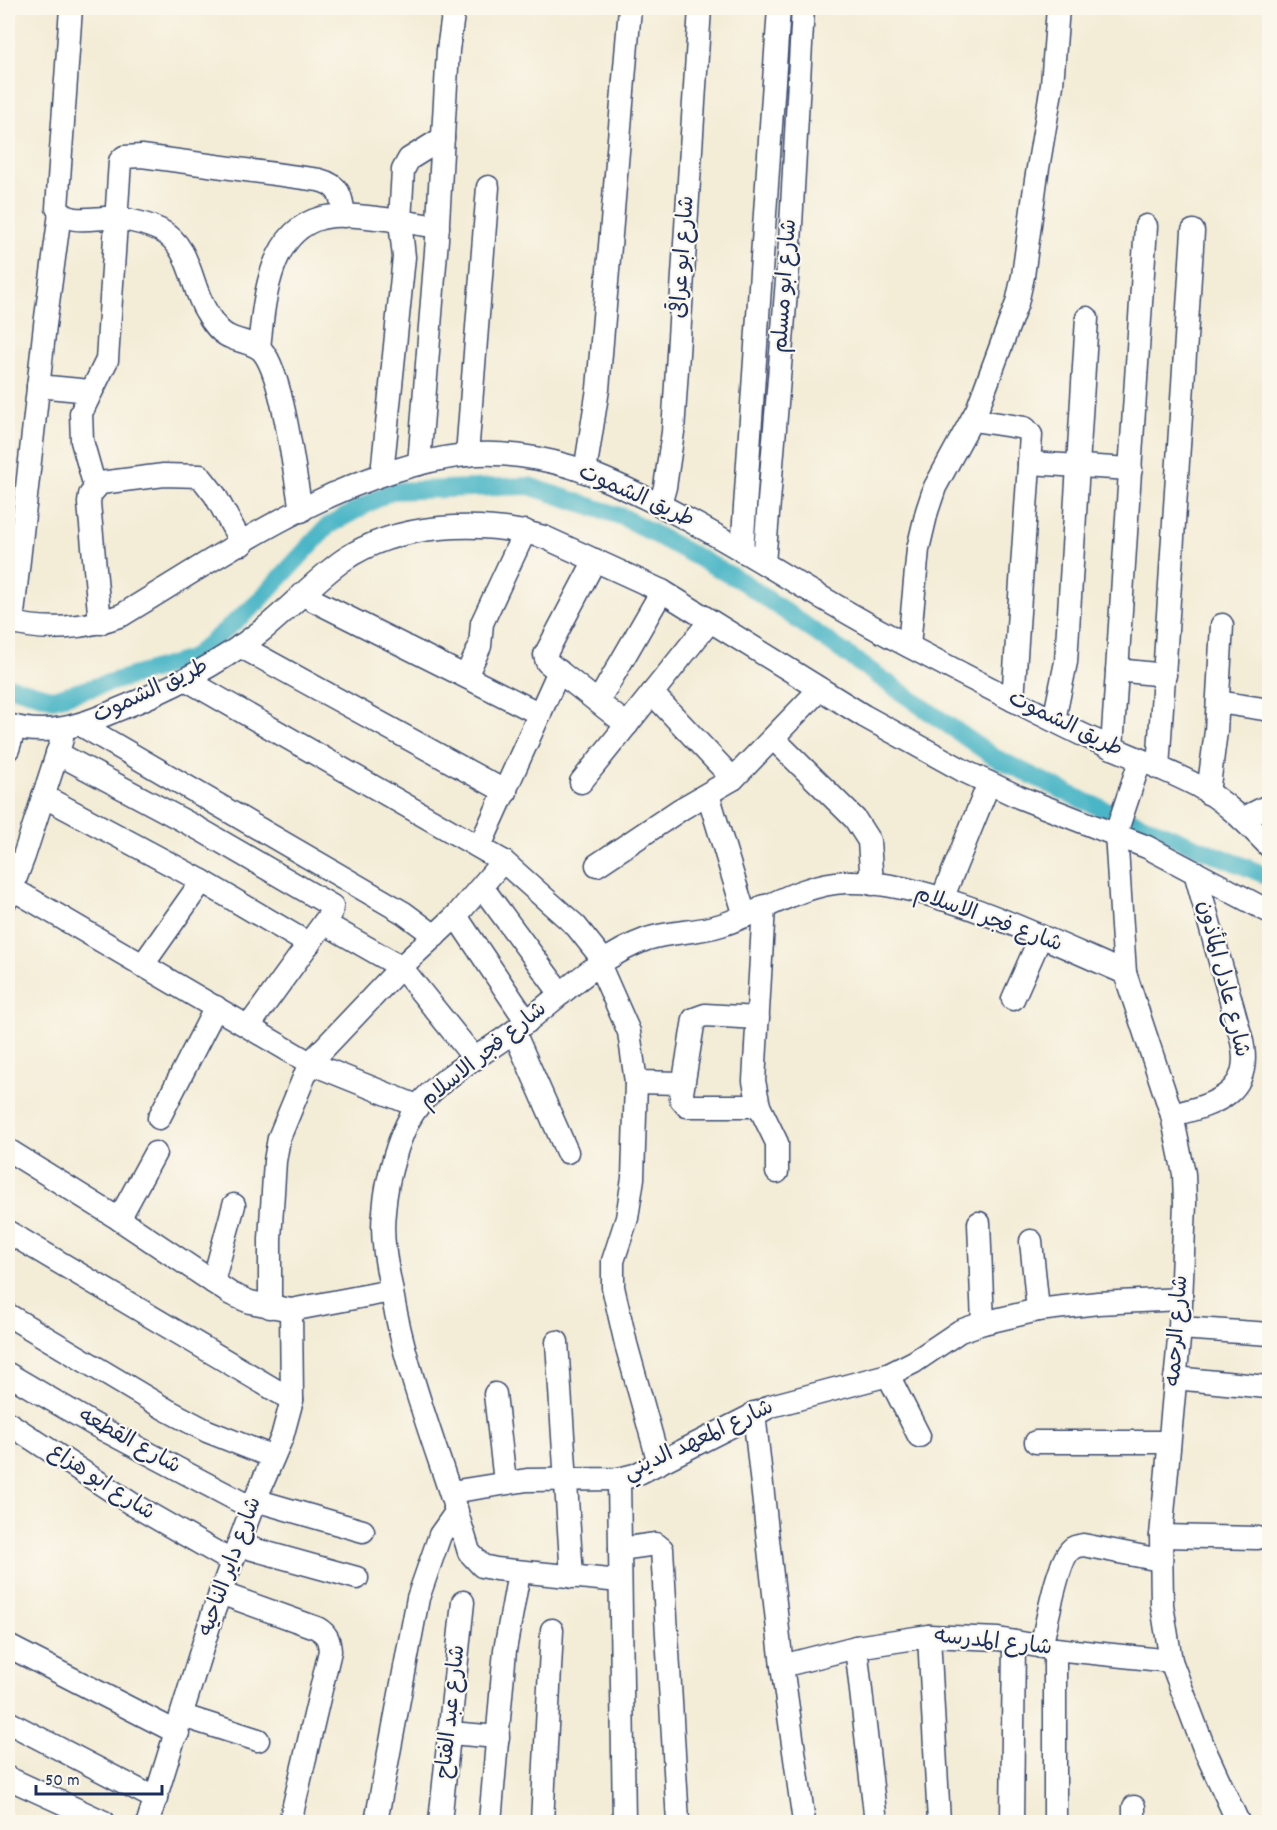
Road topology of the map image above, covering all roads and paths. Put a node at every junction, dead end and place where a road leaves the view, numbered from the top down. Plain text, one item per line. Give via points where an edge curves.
1 (70, 8) edge
2 (454, 8) edge
3 (630, 8) edge
4 (700, 8) edge
5 (779, 8) edge
6 (802, 8) edge
7 (1058, 8) edge
8 (444, 138) junction
9 (488, 187) dead end
10 (60, 213) junction
11 (344, 216) junction
12 (115, 218) junction
13 (400, 221) junction
14 (1146, 226) dead end
15 (438, 227) junction
16 (1193, 231) dead end
17 (776, 242) junction
18 (1087, 318) dead end
19 (258, 348) junction
20 (38, 386) junction
21 (90, 391) junction
22 (973, 420) junction
23 (467, 455) junction
24 (1029, 463) junction
25 (419, 464) junction
26 (1078, 465) junction
27 (1131, 469) junction
28 (585, 472) junction
29 (382, 474) junction
30 (95, 487) junction
31 (660, 505) junction
32 (302, 511) junction
33 (525, 531) junction
34 (242, 544) junction
35 (742, 551) junction
36 (595, 560) junction
37 (764, 564) junction
38 (662, 591) junction
39 (303, 595) junction
40 (710, 621) junction
41 (10, 622) edge
42 (100, 623) junction
43 (1222, 625) dead end
44 (240, 646) junction
45 (909, 646) junction
46 (1117, 670) junction
47 (559, 671) junction
48 (1165, 675) junction
49 (466, 676) junction
50 (187, 680) junction
51 (820, 689) junction
52 (652, 693) junction
53 (1013, 700) junction
54 (598, 702) junction
55 (1218, 702) junction
56 (1269, 710) edge
57 (540, 714) junction
58 (1054, 720) junction
59 (627, 725) junction
60 (11, 726) edge
61 (73, 727) junction
62 (774, 739) junction
63 (1112, 748) junction
64 (8, 749) edge
65 (57, 753) junction
66 (1149, 764) junction
67 (733, 779) junction
68 (581, 782) dead end
69 (989, 783) junction
70 (506, 792) junction
71 (1208, 793) junction
72 (708, 794) junction
73 (43, 796) junction
74 (204, 797) junction
75 (1269, 805) edge
76 (1242, 819) junction
77 (189, 824) junction
78 (1117, 828) junction
79 (480, 846) junction
80 (1269, 847) edge
81 (503, 861) junction
82 (597, 865) dead end
83 (1195, 872) junction
84 (202, 881) junction
85 (873, 884) junction
86 (482, 887) junction
87 (9, 893) edge
88 (942, 899) junction
89 (754, 911) junction
90 (1269, 912) edge
91 (456, 916) junction
92 (324, 923) junction
93 (435, 936) junction
94 (1040, 938) junction
95 (309, 944) junction
96 (602, 962) junction
97 (142, 966) junction
98 (401, 967) junction
99 (1125, 973) junction
100 (561, 994) junction
101 (1013, 999) dead end
102 (216, 1007) junction
103 (758, 1018) junction
104 (249, 1026) junction
105 (520, 1027) junction
106 (475, 1059) junction
107 (310, 1063) junction
108 (636, 1082) junction
109 (682, 1083) junction
110 (417, 1106) junction
111 (759, 1106) junction
112 (1172, 1115) junction
113 (159, 1119) dead end
114 (8, 1150) edge
115 (567, 1152) dead end
116 (155, 1153) dead end
117 (777, 1172) dead end
118 (234, 1205) dead end
119 (119, 1219) junction
120 (979, 1223) dead end
121 (8, 1232) edge
122 (1031, 1241) dead end
123 (213, 1282) junction
124 (391, 1290) junction
125 (1181, 1299) junction
126 (281, 1308) junction
127 (1038, 1310) junction
128 (8, 1315) edge
129 (983, 1323) junction
130 (1180, 1328) junction
131 (1269, 1334) edge
132 (557, 1342) dead end
133 (8, 1374) edge
134 (888, 1375) junction
135 (1175, 1378) junction
136 (1268, 1387) dead end
137 (495, 1394) dead end
138 (292, 1400) junction
139 (753, 1413) junction
140 (8, 1424) edge
141 (919, 1436) dead end
142 (1036, 1442) dead end
143 (1169, 1442) junction
144 (273, 1458) junction
145 (659, 1463) junction
146 (564, 1479) junction
147 (619, 1479) junction
148 (505, 1482) junction
149 (454, 1501) junction
150 (253, 1504) junction
151 (363, 1531) dead end
152 (1161, 1536) junction
153 (1258, 1538) dead end
154 (620, 1549) junction
155 (235, 1553) junction
156 (1160, 1560) junction
157 (519, 1573) junction
158 (572, 1577) junction
159 (357, 1578) dead end
160 (620, 1581) junction
161 (220, 1593) junction
162 (463, 1602) dead end
163 (552, 1630) dead end
164 (929, 1636) junction
165 (1014, 1642) junction
166 (8, 1646) edge
167 (856, 1647) junction
168 (1048, 1648) junction
169 (1171, 1661) junction
170 (782, 1666) junction
171 (8, 1722) edge
172 (180, 1725) junction
173 (450, 1733) junction
174 (498, 1737) junction
175 (258, 1740) dead end
176 (8, 1778) edge
177 (156, 1799) junction
178 (104, 1822) edge
179 (148, 1822) edge
180 (153, 1822) edge
181 (290, 1822) edge
182 (376, 1822) edge
183 (440, 1822) edge
184 (490, 1822) edge
185 (542, 1822) edge
186 (624, 1822) edge
187 (678, 1822) edge
188 (804, 1822) edge
189 (876, 1822) edge
190 (939, 1822) edge
191 (1012, 1822) edge
192 (1055, 1822) edge
193 (1238, 1822) edge

1 - 10 street via 56,193
2 - 8 street
3 - 28 street via 598,389
4 - 31 street, شارع ابو عراقى via 673,432
5 - 17 street
6 - 17 street, شارع ابو مسلم
7 - 22 street via 1052,85 1023,276 1017,303
8 - 13 street via 406,164
8 - 15 street
9 - 23 street
10 - 12 street via 71,219
10 - 20 street
11 - 12 street via 339,191 332,183 131,156 120,161
11 - 13 street
11 - 19 street via 303,224 287,240 267,288
12 - 19 street via 161,231 176,242 214,324 228,336
12 - 21 street via 107,360
13 - 15 street
13 - 29 street via 404,257
14 - 27 street
15 - 25 street
16 - 48 street
17 - 35 street
17 - 37 street, شارع ابو مسلم
18 - 26 street
19 - 32 street via 279,389
20 - 21 street
20 - 41 street
21 - 30 street via 81,413 80,429
22 - 24 street via 1029,431
22 - 45 street via 935,487 927,511 918,549
23 - 25 street, طريق الشموت
23 - 28 street, طريق الشموت via 547,460
24 - 26 street
24 - 53 street
25 - 29 street, طريق الشموت
26 - 27 street
26 - 58 street via 1065,679
27 - 46 street
28 - 31 street, طريق الشموت
29 - 32 street, طريق الشموت
30 - 34 street via 108,481 164,475 200,476
30 - 42 street via 89,503
31 - 35 street, طريق الشموت
32 - 34 street, طريق الشموت
33 - 36 street, طريق الشموت
33 - 39 street, طريق الشموت via 456,528 401,535 344,559
33 - 49 street via 482,623 480,646
34 - 42 street, طريق الشموت via 122,615
35 - 37 street, طريق الشموت
36 - 38 street, طريق الشموت
36 - 47 street via 547,650 547,662
37 - 45 street, طريق الشموت
38 - 40 street, طريق الشموت
38 - 54 street
39 - 44 street, طريق الشموت
39 - 49 street
40 - 51 street, طريق الشموت
40 - 52 street
41 - 42 street, طريق الشموت via 45,628
43 - 55 street
44 - 50 street, طريق الشموت
44 - 70 street
45 - 53 street, طريق الشموت
46 - 48 street
46 - 63 street
47 - 54 street
47 - 57 street
48 - 66 street
49 - 57 street
50 - 61 street, طريق الشموت
50 - 79 street
51 - 62 street
51 - 69 street, طريق الشموت
52 - 59 street
52 - 67 street
53 - 58 street, طريق الشموت
54 - 59 street
55 - 56 street
55 - 71 street
57 - 70 street
58 - 63 street, طريق الشموت
59 - 68 street
60 - 61 street, طريق الشموت via 31,731
60 - 64 street
61 - 65 street
61 - 74 street
62 - 67 street
62 - 85 street via 855,819 869,841
63 - 66 street, طريق الشموت
65 - 73 street
65 - 77 street
66 - 71 street, طريق الشموت
66 - 78 street via 1131,788
67 - 72 street
69 - 78 street, طريق الشموت
69 - 88 street
70 - 79 street
71 - 76 street, طريق الشموت
72 - 82 street
72 - 89 street
73 - 84 street
73 - 87 street
74 - 77 street
74 - 93 street via 404,913
75 - 76 street
76 - 80 street, طريق الشموت
77 - 92 street via 327,902 332,909
78 - 83 street, طريق الشموت
78 - 99 street, شارع الرحمه
79 - 81 street
81 - 86 street
81 - 96 street via 568,918
83 - 90 street, طريق الشموت
83 - 112 street, شارع عادل المأذون via 1243,1044 1244,1066 1232,1091 1220,1101
84 - 95 street
84 - 97 street
85 - 88 street, شارع فجر الاسلام
85 - 89 street, شارع فجر الاسلام via 836,884 780,898
86 - 91 street
86 - 100 street
87 - 97 street
88 - 94 street, شارع فجر الاسلام
89 - 96 street, شارع فجر الاسلام via 721,925 648,939
89 - 103 street
91 - 93 street
91 - 105 street
92 - 95 street
92 - 98 street
93 - 98 street
94 - 99 street, شارع فجر الاسلام
94 - 101 street
95 - 104 street
96 - 100 street, شارع فجر الاسلام
96 - 108 street via 629,1032
97 - 102 street
98 - 106 street
98 - 107 street
99 - 112 street, شارع الرحمه
100 - 105 street, شارع فجر الاسلام
102 - 104 street
102 - 113 street
103 - 109 street via 705,1015 694,1019
103 - 111 street via 754,1081
104 - 107 street
105 - 106 street, شارع فجر الاسلام
105 - 115 street
106 - 110 street, شارع فجر الاسلام
107 - 110 street
107 - 126 street, شارع داير الناحيه via 279,1138 275,1161 270,1239
108 - 109 street
108 - 145 street via 633,1178 627,1218 611,1271 626,1344
109 - 111 street via 681,1099 687,1106
110 - 124 street, شارع فجر الاسلام via 393,1162 384,1212
111 - 117 street via 777,1143
112 - 125 street, شارع الرحمه via 1184,1174
114 - 119 street
116 - 119 street
118 - 123 street
119 - 123 street
120 - 129 street
121 - 138 street
122 - 127 street
123 - 126 street via 231,1294
124 - 126 street
124 - 149 street, شارع فجر الاسلام via 416,1395
125 - 127 street, شارع المعهد الديني
125 - 130 street, شارع الرحمه
126 - 138 street, شارع داير الناحيه
127 - 129 street, شارع المعهد الديني
128 - 144 street via 167,1410
129 - 134 street, شارع المعهد الديني via 960,1330
130 - 131 street
130 - 135 street, شارع الرحمه
132 - 146 street
133 - 150 street, شارع القطعه via 93,1424
134 - 139 street, شارع المعهد الديني
134 - 141 street
135 - 136 street
135 - 143 street, شارع الرحمه
137 - 148 street
138 - 144 street, شارع داير الناحيه
139 - 145 street, شارع المعهد الديني
139 - 170 street
140 - 155 street, شارع ابو هزاع via 164,1523
142 - 143 street
143 - 152 street, شارع الرحمه
144 - 150 street, شارع داير الناحيه
145 - 147 street, شارع المعهد الديني
146 - 147 street, شارع المعهد الديني
146 - 148 street, شارع المعهد الديني
146 - 158 street
147 - 154 street
148 - 149 street, شارع المعهد الديني
149 - 157 street, شارع فجر الاسلام via 474,1560 482,1566
149 - 182 street via 418,1598
150 - 151 street, شارع القطعه
150 - 155 street, شارع داير الناحيه
152 - 153 street
152 - 156 street, شارع الرحمه
154 - 160 street
154 - 187 street via 656,1544 662,1549
155 - 159 street, شارع ابو هزاع
155 - 161 street, شارع داير الناحيه
156 - 168 street via 1083,1545 1073,1548 1065,1556 1060,1571
156 - 169 street, شارع الرحمه
157 - 158 street, شارع فجر الاسلام
157 - 174 street via 508,1625
158 - 160 street, شارع فجر الاسلام
160 - 186 street
161 - 172 street, شارع داير الناحيه
161 - 181 street via 317,1628 329,1640 330,1651
162 - 173 street, شارع عبد الفتاح
163 - 185 street
164 - 165 street, شارع المدرسه
164 - 167 street, شارع المدرسه
164 - 190 street
165 - 168 street, شارع المدرسه
165 - 191 street
166 - 172 street
167 - 170 street, شارع المدرسه
167 - 189 street
168 - 169 street, شارع المدرسه
168 - 192 street
169 - 193 street, شارع الرحمه
170 - 188 street
171 - 177 street
172 - 175 street
172 - 177 street, شارع داير الناحيه
173 - 174 street
173 - 183 street, شارع عبد الفتاح
174 - 184 street
176 - 178 street
177 - 179 street, شارع داير الناحيه
179 - 180 street

